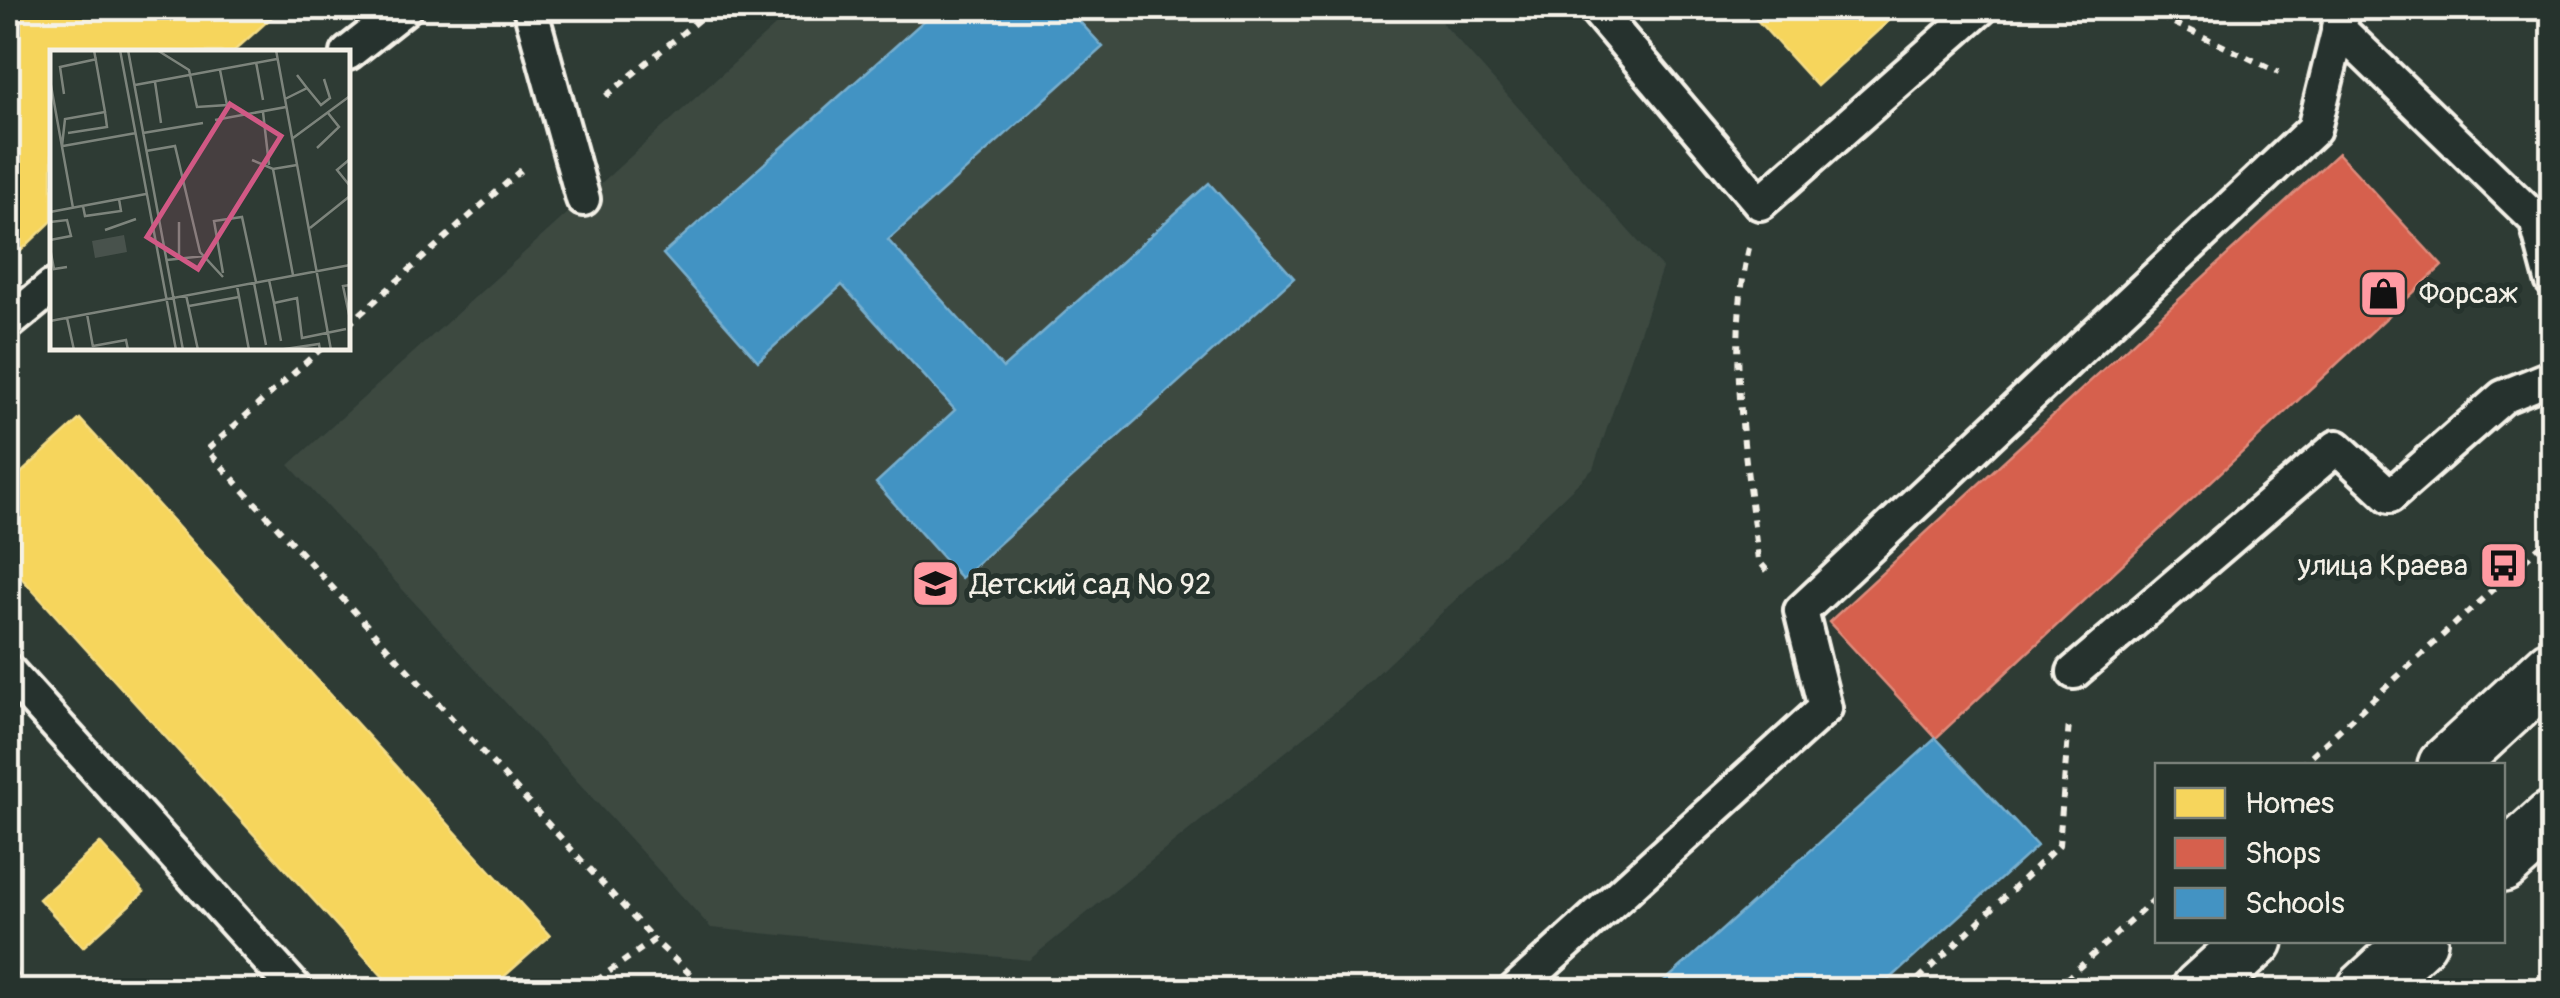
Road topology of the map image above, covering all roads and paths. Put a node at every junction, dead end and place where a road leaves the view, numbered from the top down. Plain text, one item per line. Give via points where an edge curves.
1 (406, 8) edge
2 (530, 8) edge
3 (1595, 8) edge
4 (1981, 8) edge
5 (2129, 8) edge
6 (2341, 18) edge
7 (350, 52) edge
8 (2242, 55) dead end
9 (583, 199) dead end
10 (1760, 203) junction
11 (2552, 280) edge
12 (50, 289) edge
13 (8, 323) edge
14 (320, 350) edge
15 (2552, 377) edge
16 (2552, 535) edge
17 (1801, 611) junction
18 (2552, 668) edge
19 (8, 671) edge
20 (2074, 672) joint
21 (2303, 763) edge
22 (2449, 763) edge
23 (2552, 819) edge
24 (2505, 861) edge
25 (2155, 899) edge
26 (654, 940) junction
27 (2252, 943) edge
28 (2416, 943) edge
29 (8, 954) edge
30 (699, 983) junction
31 (22, 990) edge
32 (296, 990) edge
33 (584, 990) edge
34 (664, 990) edge
35 (707, 990) edge
36 (886, 990) edge
37 (1515, 990) edge
38 (1906, 990) edge
39 (2054, 990) edge
40 (2200, 990) edge
41 (2365, 990) edge

1 - 7 lane
2 - 9 lane
3 - 10 lane
4 - 10 lane
5 - 8 path
6 - 11 lane via 2536,220
6 - 17 lane via 2314,129
10 - 17 path via 1738,296 1745,440 1758,560
12 - 13 lane
14 - 26 path via 208,450
15 - 20 lane via 2503,397 2390,496 2337,447
16 - 21 path
17 - 37 lane via 1825,708
18 - 22 main road
19 - 32 lane
20 - 38 path via 2060,846
23 - 24 main road
25 - 39 path
26 - 30 path
26 - 33 path
27 - 40 main road
28 - 41 main road
29 - 31 path
30 - 34 path
30 - 35 path
30 - 36 path

